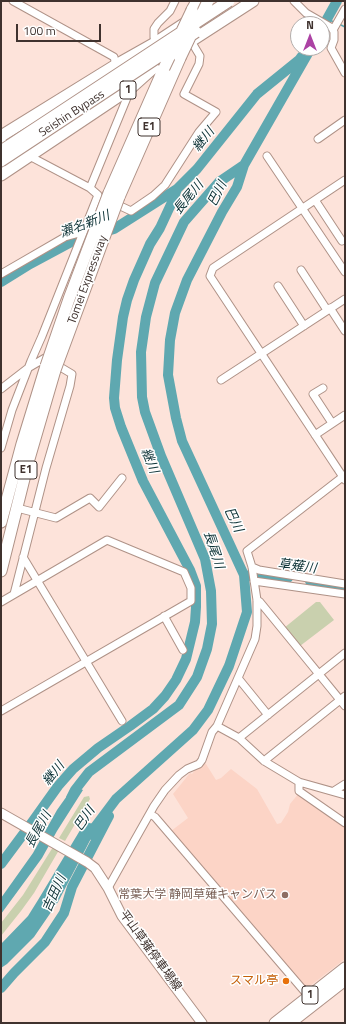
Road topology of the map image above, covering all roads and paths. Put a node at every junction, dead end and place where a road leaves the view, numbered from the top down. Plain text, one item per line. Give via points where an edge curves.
1 (13, 1) edge
2 (175, 1) edge
3 (208, 1) edge
4 (219, 1) edge
5 (230, 1) edge
6 (243, 1) edge
7 (253, 1) edge
8 (294, 1) edge
9 (194, 6) edge
10 (345, 9) edge
11 (333, 29) junction
12 (194, 32) junction
13 (155, 43) junction
14 (116, 65) junction
15 (162, 65) junction
16 (344, 68) edge
17 (131, 88) junction
18 (345, 120) edge
19 (1, 136) edge
20 (318, 139) dead end
21 (1, 142) edge
22 (1, 151) edge
23 (31, 156) junction
24 (267, 156) dead end
25 (4, 165) edge
26 (1, 176) edge
27 (345, 180) edge
28 (90, 188) junction
29 (98, 195) junction
30 (114, 195) junction
31 (315, 200) junction
32 (302, 208) junction
33 (83, 232) junction
34 (342, 241) dead end
35 (301, 270) dead end
36 (345, 272) edge
37 (1, 274) edge
38 (278, 286) dead end
39 (345, 299) edge
40 (329, 309) junction
41 (304, 326) junction
42 (345, 331) edge
43 (261, 354) junction
44 (28, 368) junction
45 (50, 368) junction
46 (221, 380) dead end
47 (323, 388) dead end
48 (1, 389) edge
49 (345, 415) edge
50 (332, 423) junction
51 (315, 435) junction
52 (1, 448) edge
53 (344, 477) edge
54 (122, 478) dead end
55 (21, 508) dead end
56 (35, 512) junction
57 (1, 522) edge
58 (24, 557) junction
59 (252, 567) junction
60 (1, 571) edge
61 (38, 580) junction
62 (254, 581) junction
63 (345, 584) edge
64 (14, 594) junction
65 (345, 594) edge
66 (257, 600) junction
67 (1, 602) edge
68 (164, 616) junction
69 (183, 650) dead end
70 (345, 653) edge
71 (86, 662) junction
72 (319, 674) junction
73 (238, 678) junction
74 (343, 698) edge
75 (345, 706) edge
76 (1, 711) edge
77 (268, 715) junction
78 (122, 721) dead end
79 (216, 726) junction
80 (239, 738) junction
81 (264, 761) junction
82 (299, 782) junction
83 (345, 784) edge
84 (334, 791) junction
85 (345, 795) edge
86 (1, 812) edge
87 (150, 814) junction
88 (345, 823) edge
89 (108, 888) junction
90 (345, 968) edge
91 (345, 980) edge
92 (312, 1000) junction
93 (297, 1021) edge
94 (202, 1023) edge
95 (275, 1023) edge

1 - 14 street via 114,57
2 - 13 street via 154,29
3 - 30 highway, Tomei Expressway / E1, bridge
4 - 13 highway
5 - 12 highway, Seishin Bypass / 1, bridge
6 - 12 highway, Seishin Bypass / 1
7 - 12 highway, 1
8 - 11 street via 301,9
9 - 15 highway, Tomei Expressway / E1, bridge
10 - 11 street
11 - 16 street via 334,40 331,48
12 - 15 highway, 1
12 - 21 highway, bridge via 111,72
12 - 22 highway, Seishin Bypass / 1, bridge
12 - 25 highway, Seishin Bypass / 1, bridge
12 - 29 street via 200,56 184,94 216,112 199,132 165,185 131,211
13 - 14 highway
13 - 15 street
14 - 19 highway
15 - 17 highway, 1
15 - 30 highway, Tomei Expressway / E1
17 - 23 highway, 1
17 - 28 street
18 - 20 street
21 - 23 street
23 - 26 highway, 1
23 - 28 street
24 - 32 street
27 - 31 street
28 - 29 street
29 - 33 street
30 - 45 highway, Tomei Expressway / E1, bridge via 69,299
31 - 32 street
31 - 34 street
32 - 36 street
32 - 43 street via 213,268 210,276
33 - 37 street via 64,237
33 - 44 street
35 - 40 street
38 - 41 street
39 - 40 street
40 - 41 street
40 - 42 street
41 - 43 street
43 - 46 street
43 - 51 street
44 - 48 street
44 - 52 street
44 - 56 street via 45,358 72,374
45 - 57 highway, Tomei Expressway / E1 via 22,444
45 - 60 highway, Tomei Expressway / E1
47 - 50 street via 313,394
49 - 50 street
50 - 51 street
51 - 53 street
53 - 59 street via 247,551
54 - 56 street via 98,508 90,498 56,518
55 - 56 street
56 - 58 street
58 - 61 street
58 - 64 street
59 - 62 street
59 - 63 street
61 - 64 street
61 - 68 street via 107,540 184,572 191,588 191,601
61 - 71 street
62 - 65 street
62 - 66 street
64 - 67 street
66 - 72 street
66 - 73 street via 255,639
68 - 69 street
68 - 71 street
70 - 72 street
71 - 76 street
71 - 78 street
72 - 74 street
72 - 77 street
73 - 77 street
73 - 79 street
74 - 75 street
74 - 81 street
77 - 80 street
79 - 80 street
79 - 87 street via 199,764 179,775 165,790
80 - 81 street
81 - 82 street
82 - 84 street
82 - 88 street via 299,791
83 - 84 street
84 - 85 street
86 - 89 main road, 平山草薙停車場線 via 87,862 95,868
87 - 89 street
87 - 92 street
89 - 94 main road, 平山草薙停車場線 via 122,916
90 - 92 highway, 1
91 - 92 highway, 1
92 - 93 highway, 1
92 - 95 highway, 1

